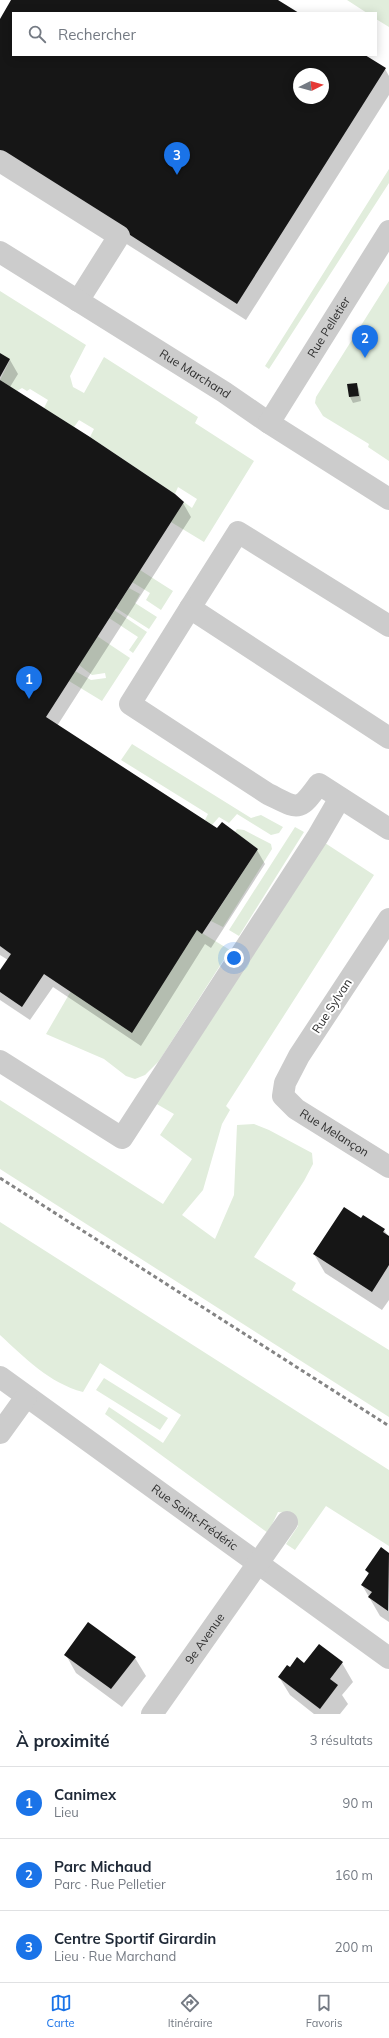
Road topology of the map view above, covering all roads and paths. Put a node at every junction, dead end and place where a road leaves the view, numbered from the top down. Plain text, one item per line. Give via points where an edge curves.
1 (0, 161) edge
2 (389, 231) edge
3 (0, 252) edge
4 (78, 301) junction
5 (269, 423) junction
6 (389, 499) edge
7 (190, 608) junction
8 (389, 626) edge
9 (389, 738) edge
10 (340, 798) junction
11 (389, 829) edge
12 (389, 919) edge
13 (0, 1061) edge
14 (283, 1096) joint
15 (389, 1166) edge
16 (0, 1377) edge
17 (26, 1397) junction
18 (0, 1433) edge
19 (287, 1522) dead end
20 (257, 1563) junction
21 (389, 1658) edge
22 (152, 1714) edge

1 - 4 street via 119,236
2 - 5 street, Rue Pelletier
3 - 4 street, Rue Marchand
4 - 5 street, Rue Marchand
5 - 6 street, Rue Marchand
7 - 8 street via 238,532
7 - 9 street
7 - 10 street via 130,704 268,794 292,805 305,804 318,784
10 - 11 street
10 - 13 street via 122,1138
12 - 14 street, Rue Sylvan via 299,1056 284,1083
14 - 15 street, Rue Melançon via 296,1109
16 - 17 street, Rue Saint-Frédéric
17 - 18 street
17 - 20 street, Rue Saint-Frédéric
19 - 20 street, 9e Avenue
20 - 21 street, Rue Saint-Frédéric
20 - 22 street, 9e Avenue

